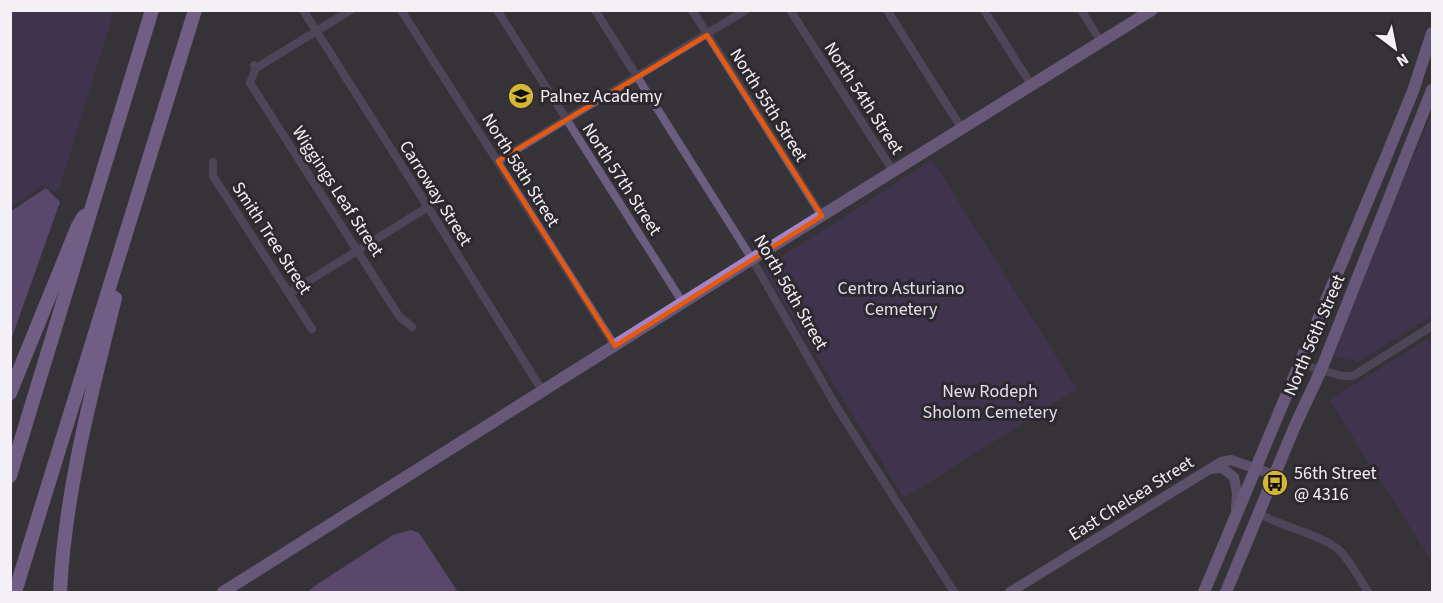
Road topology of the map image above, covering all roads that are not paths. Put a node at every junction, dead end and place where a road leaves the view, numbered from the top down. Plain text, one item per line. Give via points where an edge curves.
1 (152, 10) edge
2 (195, 10) edge
3 (303, 10) edge
4 (351, 10) edge
5 (401, 10) edge
6 (497, 10) edge
7 (595, 10) edge
8 (692, 10) edge
9 (746, 10) edge
10 (790, 10) edge
11 (887, 10) edge
12 (984, 10) edge
13 (1081, 10) edge
14 (1152, 10) edge
15 (316, 32) junction
16 (1432, 33) edge
17 (707, 35) junction
18 (1101, 42) junction
19 (637, 77) junction
20 (1032, 86) junction
21 (1432, 90) edge
22 (1432, 98) edge
23 (566, 119) junction
24 (962, 129) junction
25 (1414, 138) junction
26 (1386, 157) junction
27 (498, 161) junction
28 (213, 162) dead end
29 (147, 168) junction
30 (893, 171) junction
31 (95, 199) junction
32 (428, 207) junction
33 (822, 216) junction
34 (358, 251) junction
35 (752, 259) junction
36 (1366, 259) junction
37 (289, 293) junction
38 (683, 303) junction
39 (1432, 326) edge
40 (412, 327) dead end
41 (312, 329) dead end
42 (615, 346) junction
43 (1301, 364) junction
44 (1321, 370) junction
45 (543, 392) junction
46 (10, 393) edge
47 (1256, 467) junction
48 (1205, 471) junction
49 (1274, 475) junction
50 (10, 476) edge
51 (1258, 513) junction
52 (1236, 514) junction
53 (15, 592) edge
54 (59, 592) edge
55 (223, 592) edge
56 (954, 592) edge
57 (1010, 592) edge
58 (1204, 592) edge
59 (1226, 592) edge
60 (1368, 592) edge

1 - 31 highway
2 - 29 highway
3 - 15 street, Carroway Street
4 - 15 street
5 - 27 street, North 58th Street
6 - 23 street, North 57th Street
7 - 19 street, North 56th Street
8 - 17 street, North 55th Street
9 - 17 street
10 - 30 street, North 54th Street
11 - 24 street
12 - 20 street
13 - 18 street
14 - 18 main road
15 - 32 street, Carroway Street
15 - 34 street, Wiggings Leaf Street via 255,67 250,83
16 - 26 main road, North 56th Street
17 - 19 street
17 - 33 street, North 55th Street
18 - 20 main road
19 - 23 street
19 - 35 street, North 56th Street
20 - 24 main road
21 - 25 main road, North 56th Street
22 - 25 street
23 - 27 street
23 - 38 street, North 57th Street
24 - 30 main road
25 - 36 main road, North 56th Street
26 - 36 main road via 1393,173 1365,242
26 - 43 main road, North 56th Street
27 - 42 street, North 58th Street
28 - 37 street, Smith Tree Street via 213,176
29 - 53 highway
29 - 54 highway via 79,450
30 - 33 main road
31 - 46 highway via 78,226
31 - 50 highway
32 - 34 street
32 - 45 street, Carroway Street
33 - 35 main road
34 - 37 street
34 - 40 street, Wiggings Leaf Street via 399,316
35 - 38 main road
35 - 56 street, North 56th Street via 836,406
36 - 44 main road, North 56th Street
37 - 41 street, Smith Tree Street
38 - 42 main road
39 - 44 street via 1353,376
42 - 45 main road
43 - 44 street
43 - 47 main road, North 56th Street
44 - 49 main road, North 56th Street
45 - 55 main road
47 - 48 street, East Chelsea Street via 1227,460
47 - 49 street, East Chelsea Street
47 - 52 main road, North 56th Street
48 - 52 street via 1222,468 1234,477
48 - 57 street, East Chelsea Street
49 - 51 main road, North 56th Street
51 - 59 main road, North 56th Street
51 - 60 street via 1324,540 1340,551
52 - 58 main road, North 56th Street

